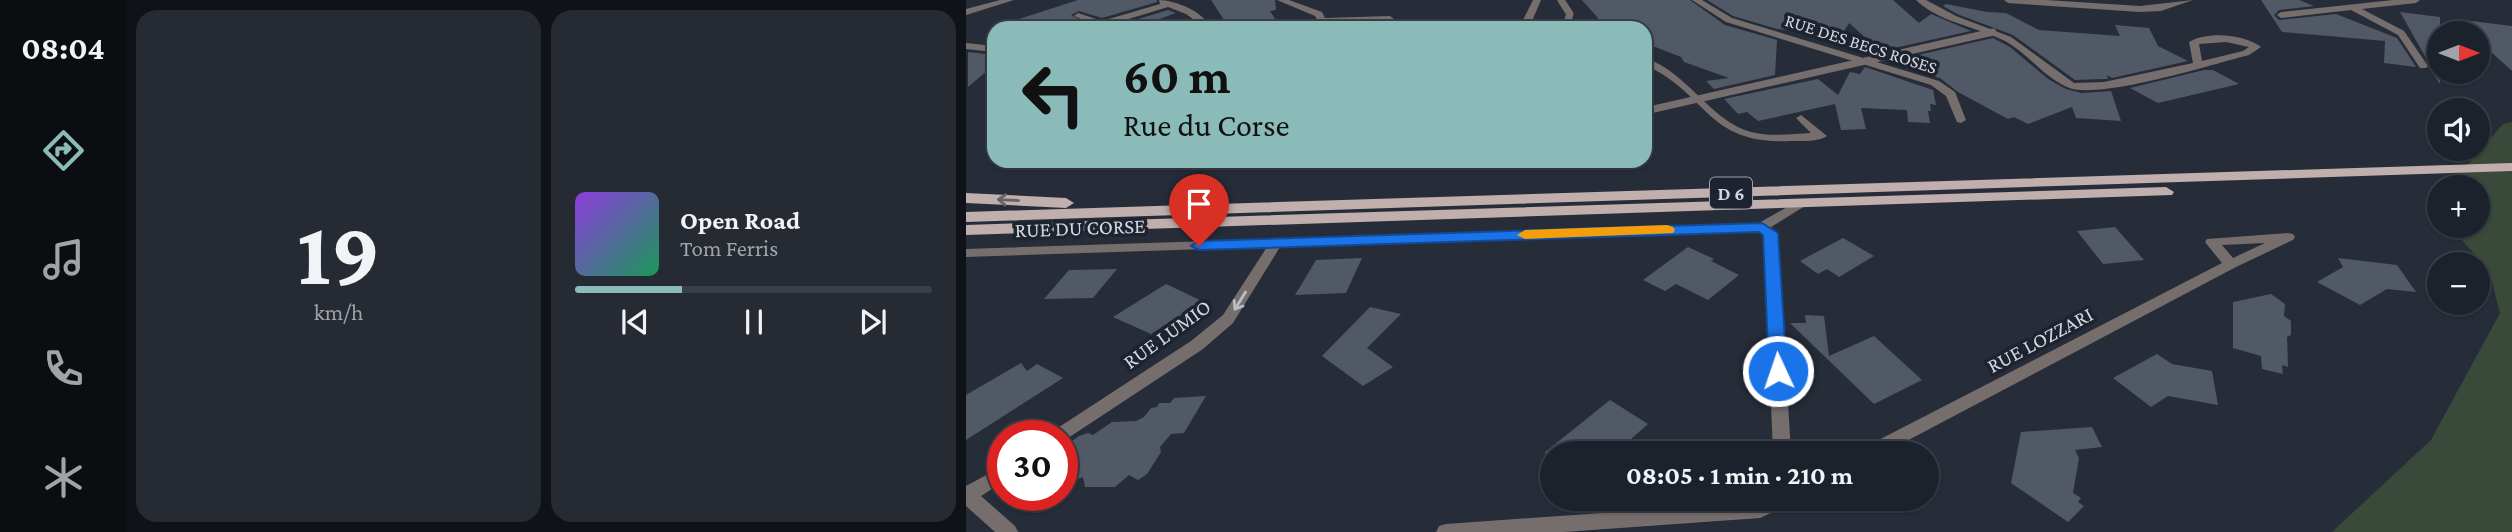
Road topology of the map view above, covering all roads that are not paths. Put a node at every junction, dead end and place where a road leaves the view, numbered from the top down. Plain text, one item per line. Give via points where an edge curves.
1 (1010, 0) edge
2 (1157, 0) edge
3 (1281, 0) edge
4 (1536, 0) edge
5 (1561, 0) edge
6 (1696, 0) edge
7 (1920, 0) edge
8 (2008, 0) edge
9 (2189, 0) edge
10 (2336, 0) edge
11 (2416, 0) edge
12 (1169, 4) junction
13 (2353, 7) junction
14 (966, 12) edge
15 (2281, 15) dead end
16 (1077, 16) dead end
17 (1390, 19) dead end
18 (1091, 21) edge
19 (1120, 21) edge
20 (1201, 21) edge
21 (1319, 21) edge
22 (1362, 21) edge
23 (1527, 21) edge
24 (1568, 21) edge
25 (1993, 32) junction
26 (966, 46) edge
27 (987, 48) edge
28 (1867, 61) junction
29 (2198, 63) junction
30 (1652, 64) edge
31 (2423, 66) dead end
32 (1699, 98) junction
33 (1652, 109) edge
34 (1801, 118) dead end
35 (1961, 120) dead end
36 (2512, 167) edge
37 (2512, 178) edge
38 (966, 198) edge
39 (1801, 203) junction
40 (1125, 212) junction
41 (966, 217) edge
42 (1762, 228) junction
43 (966, 230) edge
44 (1276, 243) junction
45 (966, 253) edge
46 (2231, 264) dead end
47 (1078, 423) edge
48 (1781, 441) edge
49 (1892, 441) edge
50 (987, 482) edge
51 (967, 495) edge
52 (1746, 511) edge
53 (1008, 532) edge
54 (1446, 532) edge

1 - 14 street
2 - 12 street
3 - 21 street via 1315,12
4 - 23 street
5 - 24 lane via 1570,14
6 - 28 street, RUE DES BECS ROSES via 1729,20
7 - 25 street via 1940,15
8 - 9 street via 2140,9
10 - 13 street
11 - 13 street
12 - 19 street
12 - 20 street
13 - 15 street
13 - 31 street via 2401,33
16 - 18 street
17 - 22 street
25 - 28 lane
25 - 29 street via 2078,88
26 - 27 street
28 - 32 lane
28 - 35 street, RUE DES BECS ROSES via 1935,83 1951,94
29 - 29 street via 2246,52 2256,47 2220,40 2194,42
30 - 32 street via 1672,74
32 - 33 lane
32 - 34 street via 1742,133 1763,138 1821,136
36 - 40 main road, D 6
37 - 39 main road, D 6
40 -> 38 main road via 1069,203
39 - 42 street
39 - 43 main road, D 6
40 - 41 main road, D 6
42 - 44 street, RUE DU CORSE
42 - 48 street via 1771,233
44 - 45 street, RUE DU CORSE
44 -> 47 street, RUE LUMIO via 1228,319 1197,345
46 - 49 street, RUE LOZZARI
50 - 51 street
51 - 53 street
52 - 54 street

